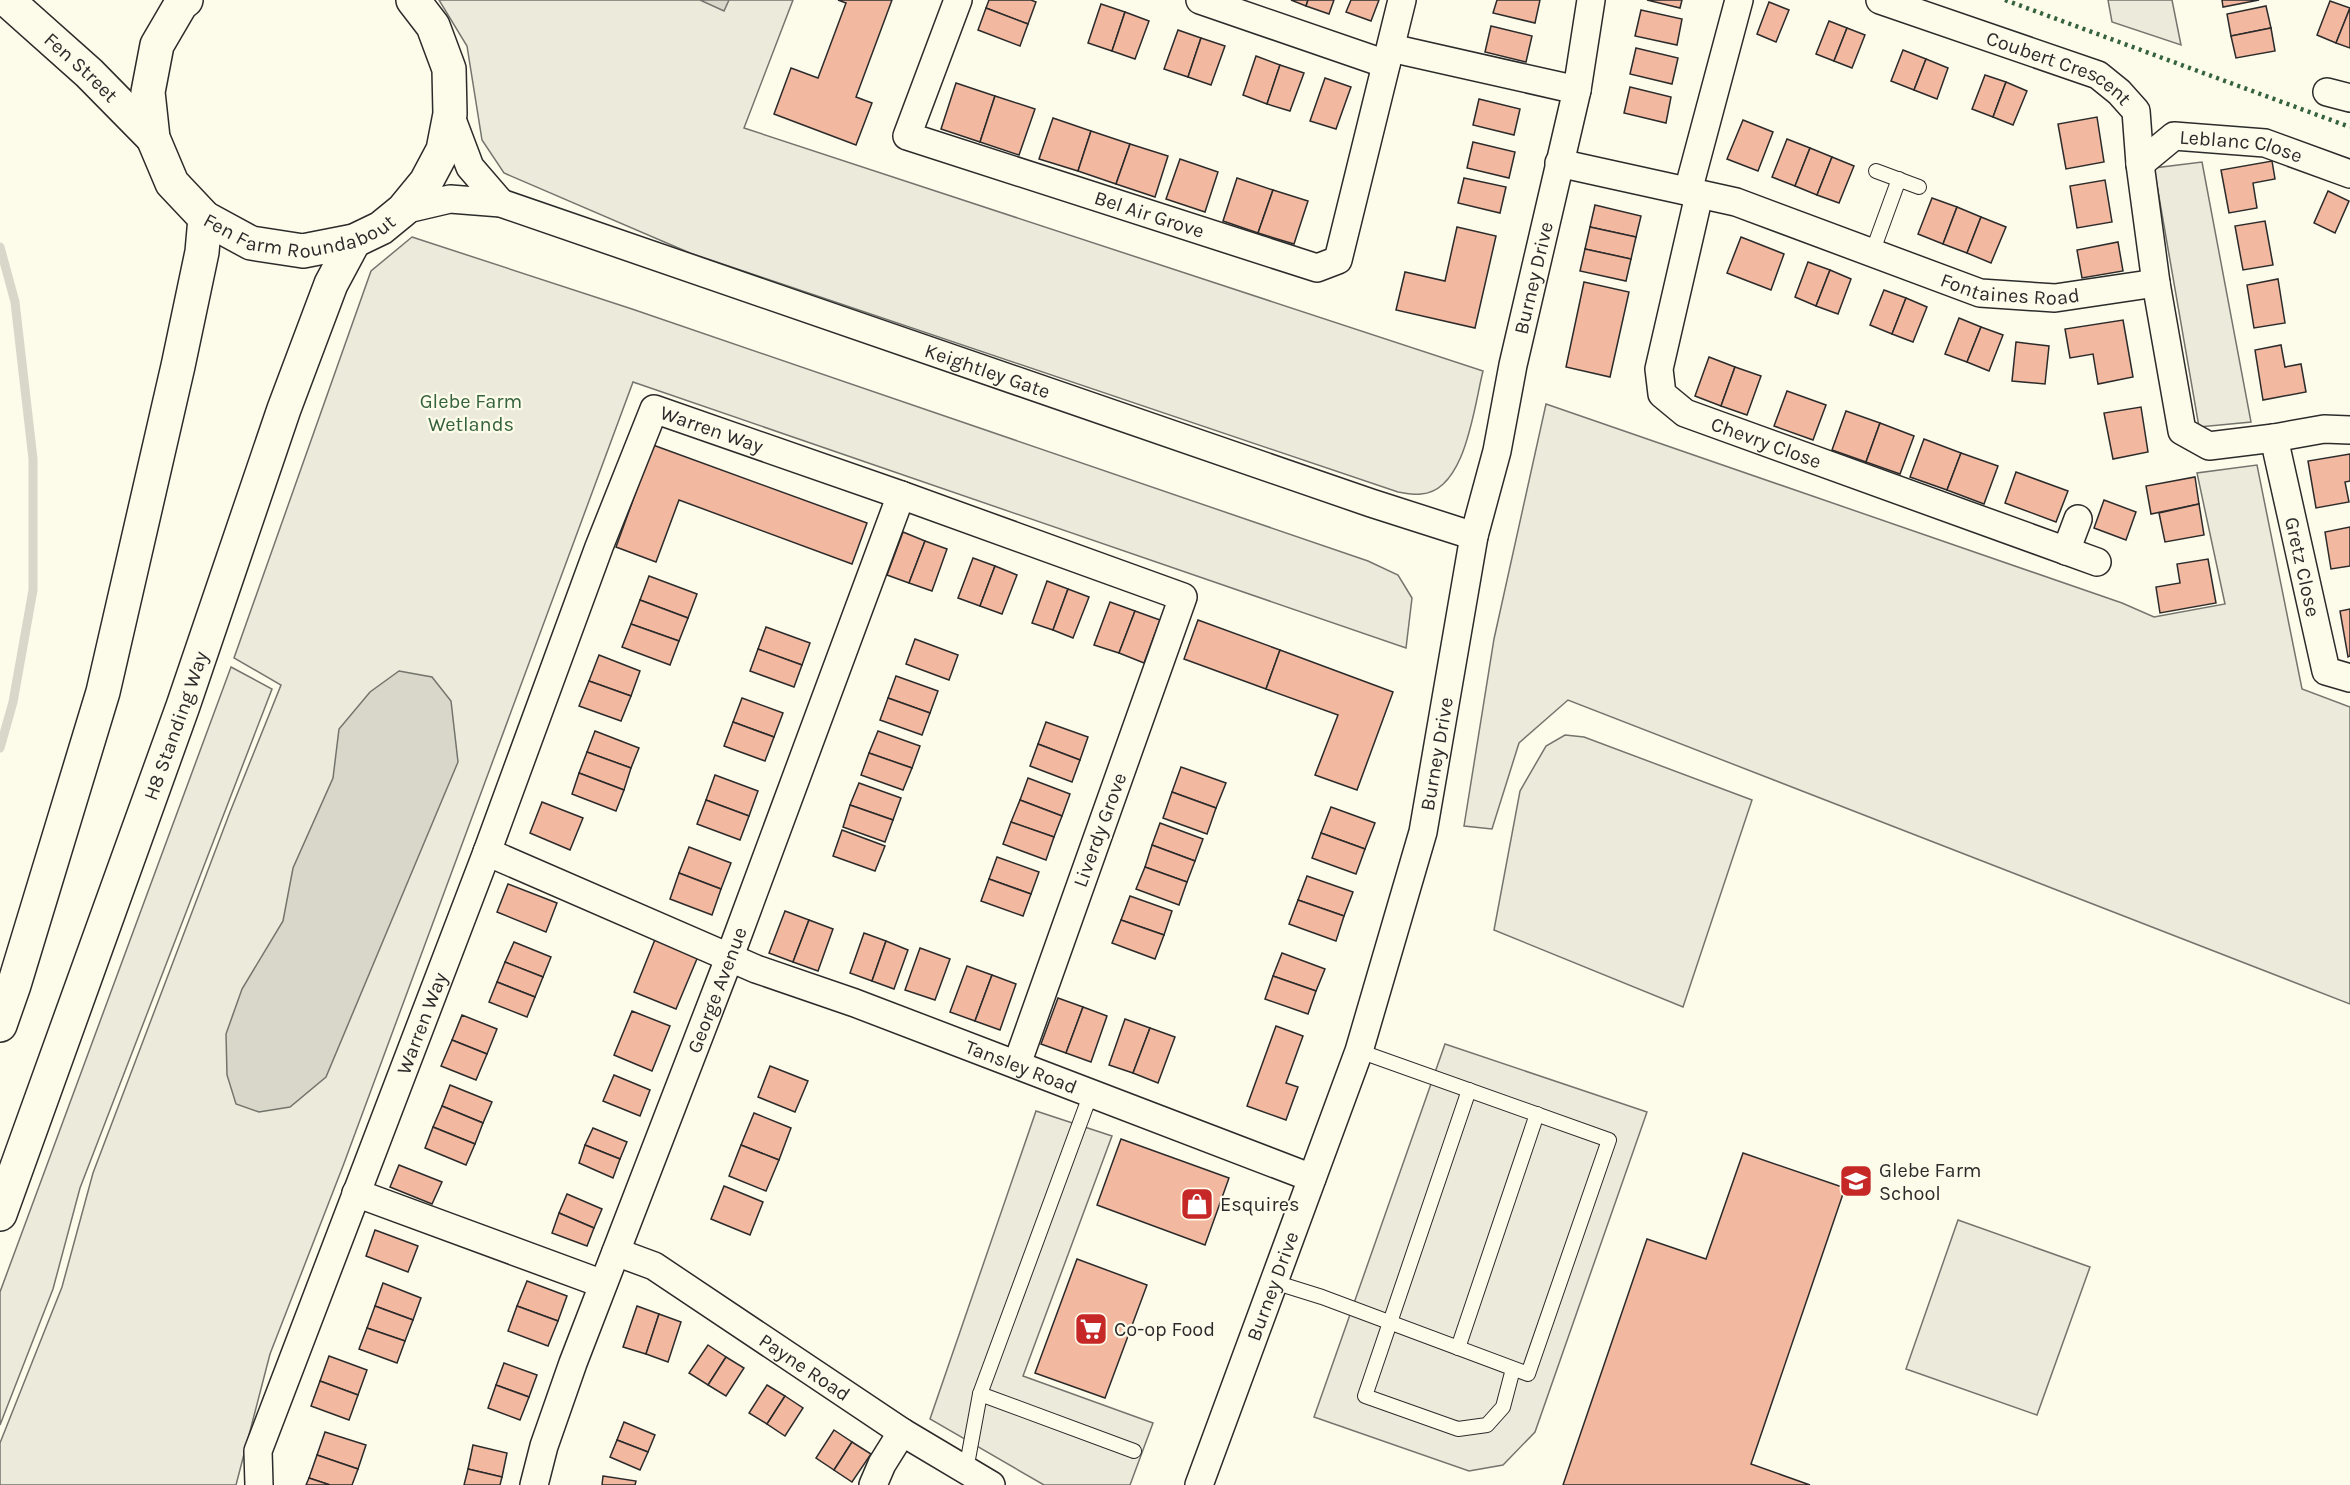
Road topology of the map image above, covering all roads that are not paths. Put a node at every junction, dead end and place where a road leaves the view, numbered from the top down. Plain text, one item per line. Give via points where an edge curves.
1 (7, 0) edge
2 (186, 0) edge
3 (413, 0) edge
4 (958, 0) edge
5 (1402, 0) edge
6 (1591, 0) edge
7 (1739, 0) edge
8 (1880, 0) edge
9 (1208, 1) edge
10 (1388, 56) junction
11 (1577, 90) junction
12 (450, 114) junction
13 (153, 138) junction
14 (1559, 163) junction
15 (2140, 164) junction
16 (1876, 171) dead end
17 (2350, 174) edge
18 (1899, 179) junction
19 (1919, 187) dead end
20 (1694, 193) junction
21 (501, 203) junction
22 (403, 210) junction
23 (205, 218) junction
24 (354, 241) junction
25 (1872, 253) junction
26 (2156, 283) junction
27 (2350, 430) edge
28 (2274, 438) junction
29 (901, 495) junction
30 (2078, 519) dead end
31 (1474, 536) junction
32 (2066, 551) junction
33 (2097, 562) dead end
34 (1183, 597) joint
35 (2350, 678) edge
36 (488, 852) junction
37 (730, 956) junction
38 (0, 1025) edge
39 (1359, 1051) junction
40 (1017, 1064) junction
41 (1470, 1090) junction
42 (1091, 1093) junction
43 (1538, 1114) junction
44 (1312, 1178) junction
45 (356, 1193) junction
46 (0, 1214) edge
47 (616, 1252) junction
48 (1274, 1282) junction
49 (603, 1284) junction
50 (1391, 1323) junction
51 (1458, 1348) junction
52 (1514, 1369) junction
53 (980, 1394) junction
54 (902, 1432) junction
55 (1134, 1451) dead end
56 (966, 1470) junction
57 (259, 1485) edge
58 (534, 1485) edge
59 (873, 1485) edge
60 (991, 1485) edge
61 (1199, 1485) edge

1 - 13 main road, Fen Street via 89,73
2 - 13 main road, Fen Farm Roundabout via 157,45 148,92
3 - 12 main road, Fen Farm Roundabout via 433,26 448,69
4 - 10 street, Bel Air Grove via 907,136 1317,268 1338,260
5 - 10 street
6 - 11 street, Burney Drive
7 - 20 street
8 - 15 street, Coubert Crescent via 2098,75 2136,111
9 - 10 street
10 - 11 street
11 - 14 street, Burney Drive
12 - 21 street, Keightley Gate via 470,167
12 - 22 main road, Fen Farm Roundabout via 443,150 426,182
13 - 23 main road, Fen Farm Roundabout via 172,183
14 - 20 street, Fontaines Road
14 - 31 street, Burney Drive via 1497,451
15 - 17 street, Leblanc Close via 2174,136 2265,143
15 - 26 street, Coubert Crescent
16 - 18 lane
18 - 19 lane
18 - 25 lane
20 - 25 street, Fontaines Road via 1736,202
20 - 32 street, Chevry Close via 1659,369 1662,394 1685,413
21 - 22 street, Keightley Gate via 450,199
21 - 31 street, Keightley Gate
22 - 24 main road, Fen Farm Roundabout via 381,228
23 - 24 main road, Fen Farm Roundabout via 251,243 303,251
23 - 38 main road via 202,252 178,366 103,692
24 - 46 main road, H8 Standing Way via 332,285 284,409 179,717
25 - 26 street, Fontaines Road via 1980,293 2055,298
26 - 28 street via 2182,431 2209,446
27 - 28 street via 2324,429
28 - 35 street, Gretz Close via 2326,670
29 - 34 street, Warren Way
29 - 36 street, Warren Way via 654,409 599,547
29 - 37 street, George Avenue
30 - 32 street
31 - 39 street, Burney Drive via 1423,832
32 - 33 street, Chevry Close
34 - 40 street, Liverdy Grove
36 - 37 street
36 - 45 street, Warren Way
37 - 40 street, Tansley Road via 756,969
37 - 47 street, George Avenue
39 - 41 lane
39 - 44 street, Burney Drive
40 - 42 street, Tansley Road
41 - 43 lane
41 - 50 lane
42 - 44 street, Tansley Road
42 - 53 lane
43 - 51 lane
43 - 52 lane via 1609,1140 1528,1374
44 - 48 street, Burney Drive
45 - 49 street
45 - 57 street, Warren Way via 258,1451
47 - 49 street, George Avenue
47 - 54 street, Payne Road via 654,1266
48 - 50 lane
48 - 61 street, Burney Drive
49 - 58 street, George Avenue via 544,1446
50 - 51 lane
50 - 52 lane via 1365,1395 1458,1430 1487,1425 1503,1407
51 - 52 lane
53 - 55 lane
53 - 56 lane
54 - 56 street, Payne Road
54 - 59 street
56 - 60 street, Payne Road

